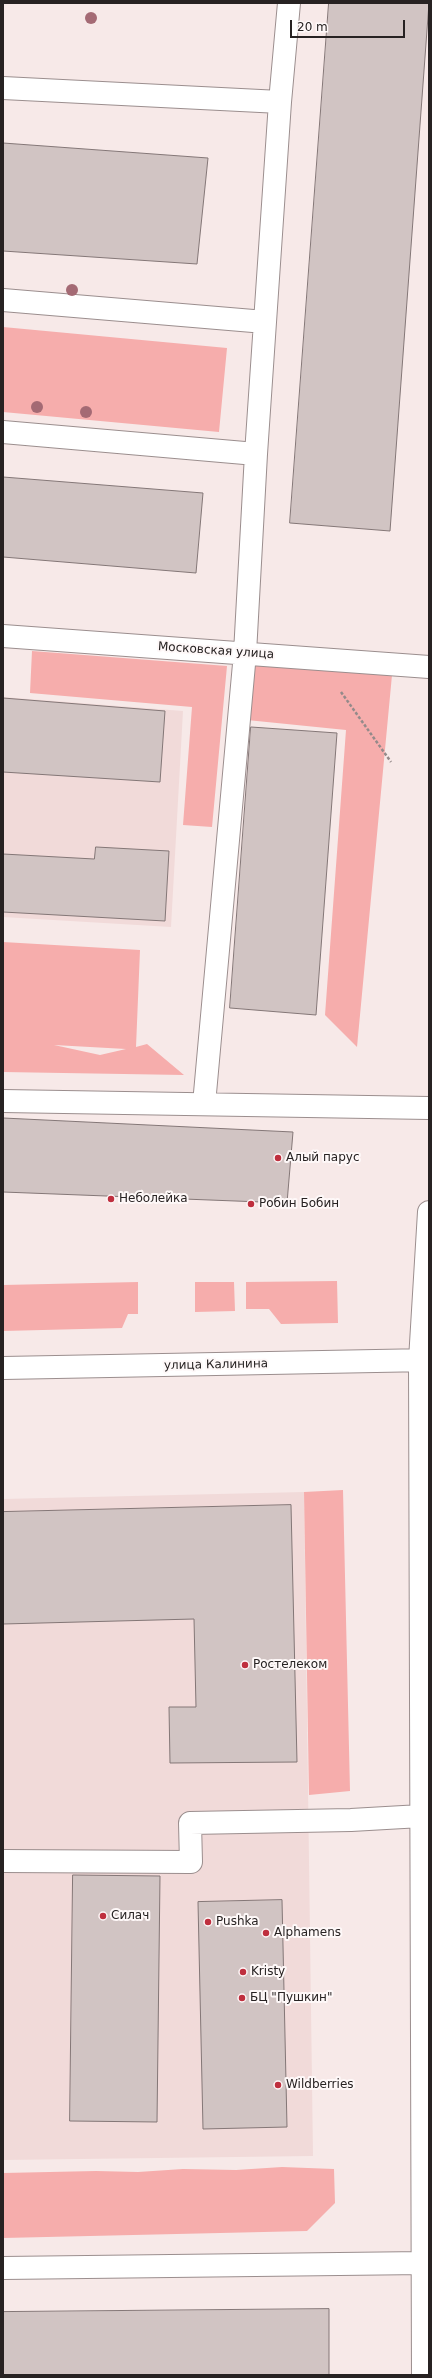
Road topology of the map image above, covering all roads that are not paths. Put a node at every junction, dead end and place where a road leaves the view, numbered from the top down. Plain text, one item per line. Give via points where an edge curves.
1 (289, 3) edge
2 (3, 88) edge
3 (280, 102) junction
4 (3, 300) edge
5 (265, 322) junction
6 (3, 432) edge
7 (256, 454) junction
8 (3, 636) edge
9 (245, 653) junction
10 (429, 667) edge
11 (3, 1101) edge
12 (204, 1104) junction
13 (429, 1108) edge
14 (429, 1212) edge
15 (424, 1360) edge
16 (3, 1368) edge
17 (425, 1683) edge
18 (421, 1816) junction
19 (3, 1861) edge
20 (423, 2263) junction
21 (3, 2268) edge
22 (423, 2375) edge

1 - 3 street
2 - 3 street
3 - 5 street
4 - 5 street
5 - 7 street
6 - 7 street
7 - 9 street
8 - 9 street, Московская улица
9 - 10 street, Московская улица
9 - 12 street
11 - 12 street
12 - 13 street
14 - 15 street
15 - 16 street, улица Калинина
15 - 17 street
17 - 18 street
18 - 19 street via 190,1823 191,1862
18 - 20 street
20 - 21 street
20 - 22 street

